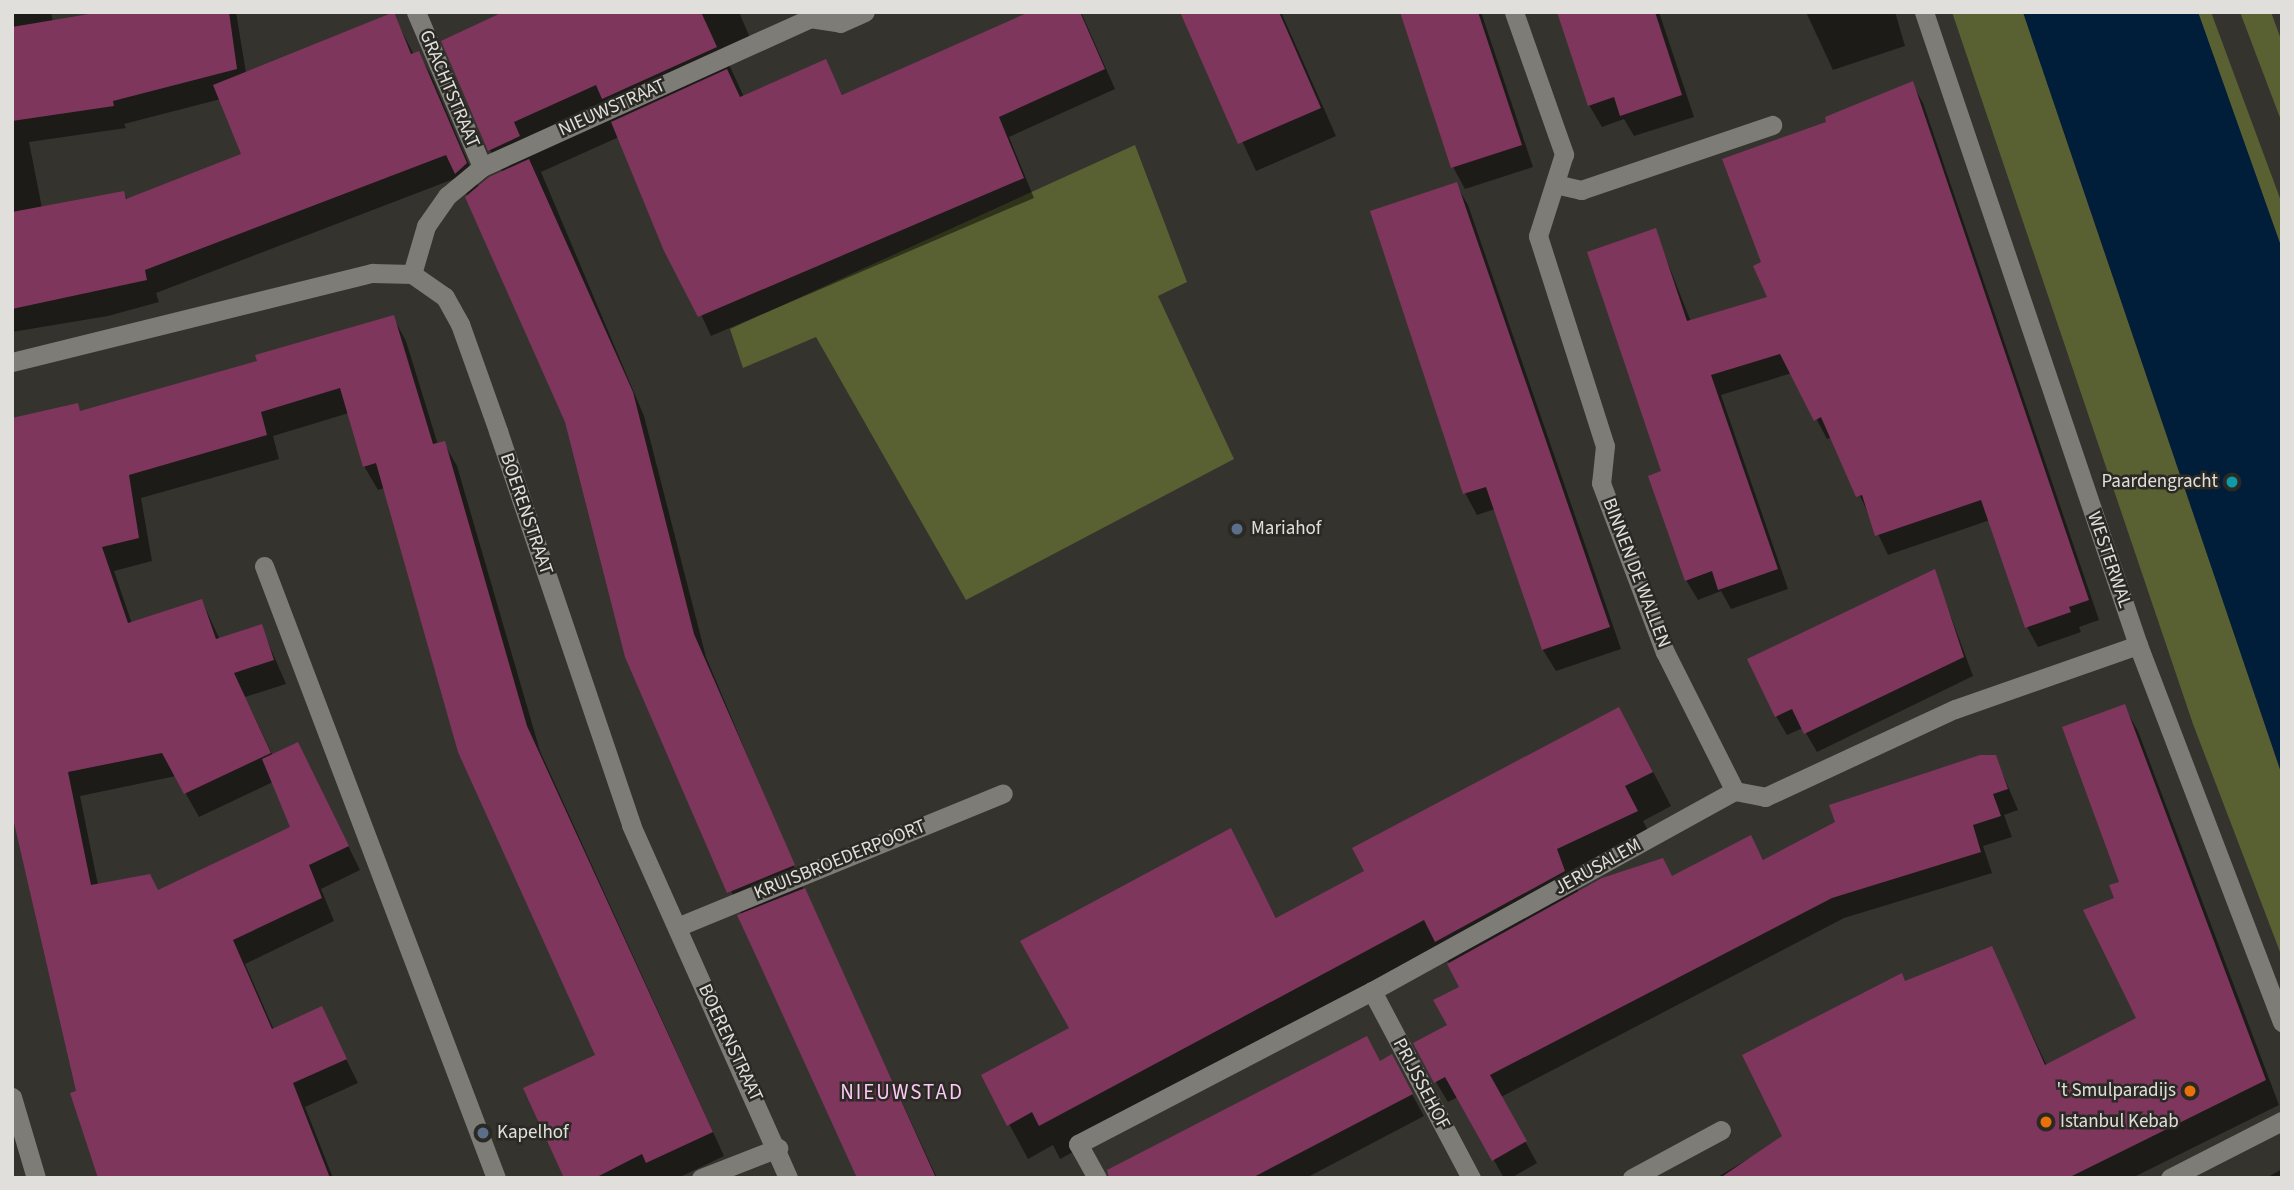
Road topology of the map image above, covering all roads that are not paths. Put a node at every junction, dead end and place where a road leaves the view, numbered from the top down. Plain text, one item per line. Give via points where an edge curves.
1 (416, 12) edge
2 (865, 12) edge
3 (1514, 12) edge
4 (1924, 12) edge
5 (809, 15) edge
6 (1772, 125) dead end
7 (482, 167) junction
8 (1555, 184) junction
9 (412, 274) junction
10 (12, 362) edge
11 (264, 566) dead end
12 (2138, 645) junction
13 (1735, 792) junction
14 (1003, 793) dead end
15 (677, 927) junction
16 (1372, 991) junction
17 (2282, 1022) edge
18 (12, 1097) edge
19 (2282, 1121) edge
20 (1721, 1130) dead end
21 (778, 1148) junction
22 (36, 1178) edge
23 (496, 1178) edge
24 (701, 1178) edge
25 (788, 1178) edge
26 (797, 1178) edge
27 (1097, 1178) edge
28 (1471, 1178) edge
29 (1632, 1178) edge
30 (2170, 1178) edge

1 - 7 street, GRACHTSTRAAT
2 - 5 street, NIEUWSTRAAT via 840,23
3 - 8 street, BINNEN DE WALLEN via 1564,154
4 - 12 street, WESTERWAL
5 - 7 street, NIEUWSTRAAT
6 - 8 street via 1581,190
7 - 9 street, NIEUWSTRAAT via 447,196 426,226
8 - 13 street, BINNEN DE WALLEN via 1538,236 1605,446 1601,483 1665,652
9 - 10 street via 372,273
9 - 15 street, BOERENSTRAAT via 445,297 460,324 631,825
11 - 23 street
12 - 13 street via 1955,709 1765,797
12 - 17 street, WESTERWAL
13 - 16 street, JERUSALEM
14 - 15 street, KRUISBROEDERPOORT
15 - 21 street, BOERENSTRAAT
16 - 27 street, JERUSALEM via 1078,1144
16 - 28 street, PRIJSSEHOF
18 - 22 street
19 - 30 street
20 - 29 street
21 - 24 street
21 - 25 street, BOERENSTRAAT
21 - 26 street, BOERENSTRAAT

